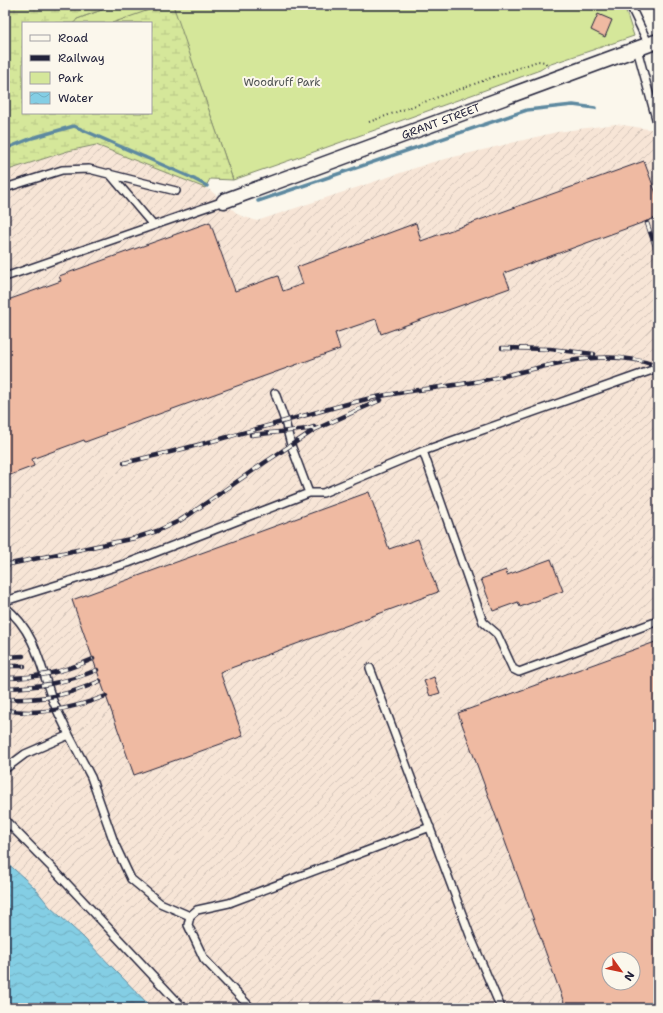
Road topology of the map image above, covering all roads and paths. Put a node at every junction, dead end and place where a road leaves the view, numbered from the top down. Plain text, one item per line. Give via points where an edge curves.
1 (630, 5) edge
2 (648, 45) edge
3 (548, 65) dead end
4 (369, 122) dead end
5 (658, 126) edge
6 (108, 173) junction
7 (5, 188) edge
8 (176, 191) dead end
9 (224, 201) joint
10 (153, 226) junction
11 (5, 277) edge
12 (658, 368) edge
13 (275, 393) dead end
14 (423, 451) junction
15 (309, 493) junction
16 (5, 601) edge
17 (5, 607) edge
18 (658, 621) edge
19 (370, 668) dead end
20 (69, 735) junction
21 (5, 769) edge
22 (5, 820) edge
23 (430, 827) junction
24 (190, 916) junction
25 (184, 1008) edge
26 (251, 1008) edge
27 (501, 1008) edge

1 - 2 lane
2 - 5 lane
2 - 9 street, GRANT STREET
3 - 4 path via 545,62 538,62
6 - 7 lane via 89,169 62,170
6 - 8 lane
6 - 10 lane
9 - 10 lane
10 - 11 lane
12 - 14 lane
13 - 15 lane
14 - 15 lane via 323,493
14 - 18 lane via 483,622 497,634 513,669 518,672
15 - 16 lane via 128,563
17 - 20 lane via 15,615 30,636 54,703
19 - 23 lane
20 - 21 lane via 25,754
20 - 24 lane via 91,777 115,845 131,879 160,903
22 - 25 lane
23 - 24 lane via 228,903 197,910
23 - 27 lane via 471,938
24 - 26 lane via 188,925 204,958

